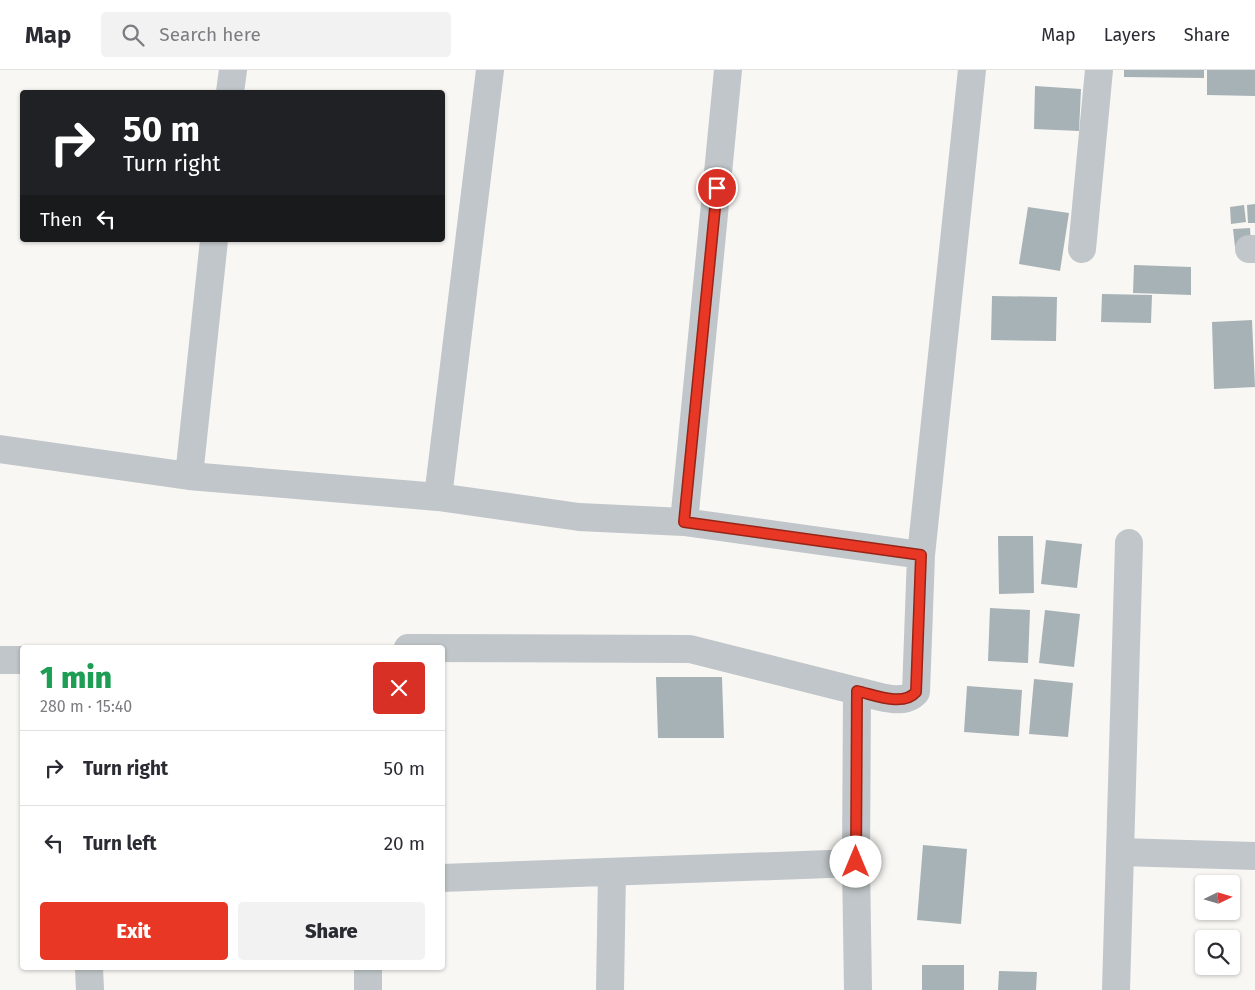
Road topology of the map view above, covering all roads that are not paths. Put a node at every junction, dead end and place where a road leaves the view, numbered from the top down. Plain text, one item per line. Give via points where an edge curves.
1 (233, 70) edge
2 (490, 70) edge
3 (728, 70) edge
4 (972, 70) edge
5 (1099, 70) edge
6 (230, 90) edge
7 (214, 242) edge
8 (1082, 249) dead end
9 (0, 449) edge
10 (189, 476) junction
11 (438, 497) junction
12 (684, 522) junction
13 (1129, 543) dead end
14 (921, 555) junction
15 (445, 648) edge
16 (0, 660) edge
17 (20, 660) edge
18 (857, 691) junction
19 (1120, 852) junction
20 (1255, 856) edge
21 (856, 862) junction
22 (612, 873) junction
23 (445, 878) edge
24 (89, 970) edge
25 (368, 970) edge
26 (90, 990) edge
27 (368, 990) edge
28 (610, 990) edge
29 (858, 990) edge
30 (1116, 990) edge

1 - 6 street
2 - 11 street
3 - 12 street
4 - 14 street
5 - 8 street
7 - 10 street
9 - 10 street
10 - 11 street
11 - 12 street via 579,516
12 - 14 street
13 - 19 street
14 - 18 street via 916,692 911,698 899,700
15 - 18 street via 690,649
16 - 17 street
18 - 21 street
19 - 20 street
19 - 30 street
21 - 22 street
21 - 29 street
22 - 23 street
22 - 28 street
24 - 26 street
25 - 27 street

